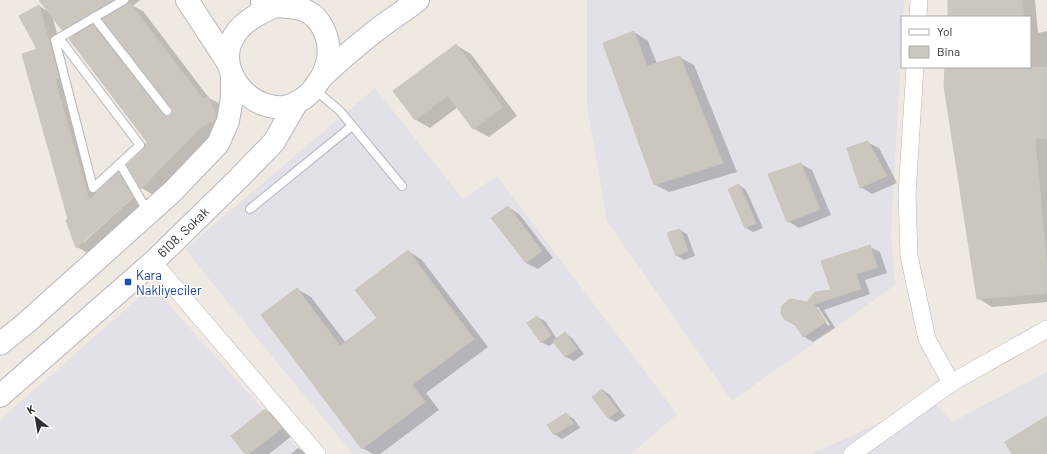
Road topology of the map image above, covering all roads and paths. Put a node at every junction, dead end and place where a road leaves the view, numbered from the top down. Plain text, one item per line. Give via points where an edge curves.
1 (124, 0) edge
2 (186, 0) edge
3 (418, 0) edge
4 (919, 0) edge
5 (283, 3) edge
6 (918, 16) edge
7 (94, 17) junction
8 (59, 38) junction
9 (915, 68) edge
10 (230, 69) junction
11 (318, 82) junction
12 (297, 102) junction
13 (168, 111) dead end
14 (352, 126) junction
15 (120, 164) junction
16 (402, 186) dead end
17 (250, 209) dead end
18 (149, 212) junction
19 (152, 262) junction
20 (1047, 329) edge
21 (0, 344) edge
22 (951, 383) junction
23 (0, 396) edge
24 (317, 454) edge
25 (852, 454) edge

1 - 7 lane
2 - 10 main road
3 - 11 main road via 374,32
4 - 6 street
5 - 10 main road via 246,22 234,36 228,51
5 - 11 main road via 314,15 322,26 328,41 328,59
7 - 8 lane
7 - 13 lane
8 - 15 lane via 140,145
8 - 15 lane via 56,40 93,188
9 - 22 street via 908,194 909,256 928,339
10 - 12 main road via 243,91 254,100 270,106 284,107
10 - 18 main road via 232,97 228,121 218,144
11 - 12 main road
11 - 14 lane
12 - 19 main road, 6108. Sokak via 274,142
14 - 16 lane
14 - 17 lane
15 - 18 lane
18 - 21 main road via 26,324
19 - 23 main road, 6108. Sokak
19 - 24 street
20 - 22 street
22 - 25 street

